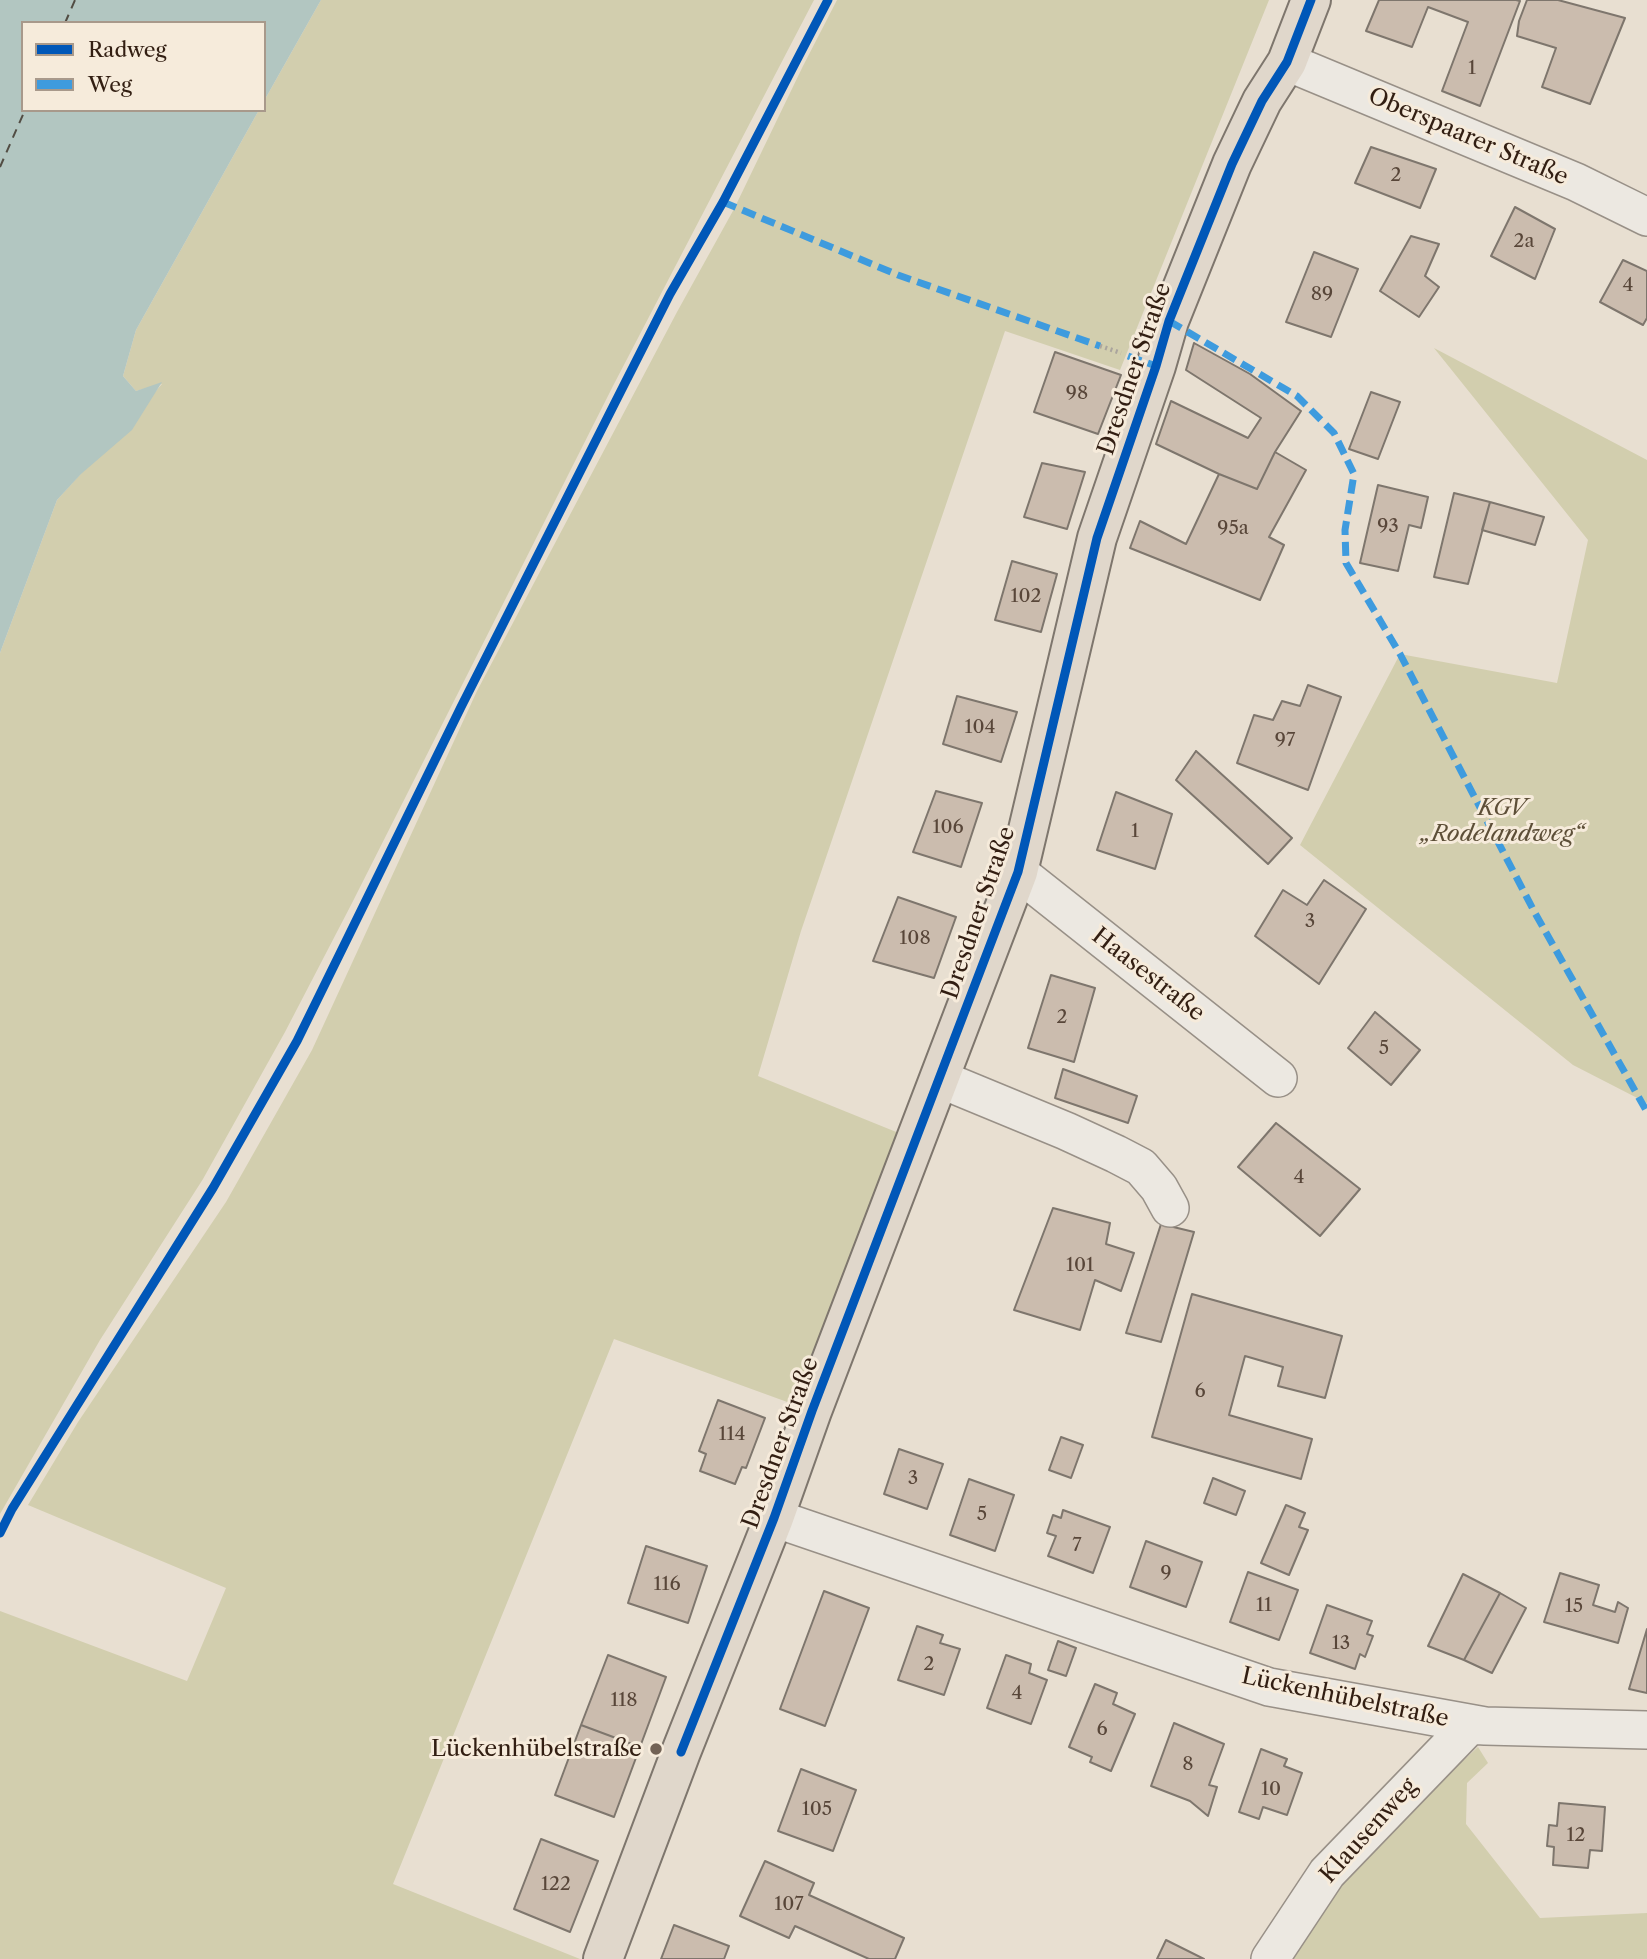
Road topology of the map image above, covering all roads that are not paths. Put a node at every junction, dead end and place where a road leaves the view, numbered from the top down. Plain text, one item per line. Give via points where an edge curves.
1 (1311, 0) edge
2 (1287, 62) junction
3 (1647, 217) edge
4 (1018, 872) junction
5 (1278, 1078) dead end
6 (940, 1079) junction
7 (1170, 1208) dead end
8 (774, 1517) junction
9 (1485, 1726) junction
10 (1647, 1730) edge
11 (603, 1959) edge
12 (1270, 1959) edge

1 - 2 main road, Dresdner Straße
2 - 3 street, Oberspaarer Straße via 1576,182
2 - 4 main road, Dresdner Straße via 1232,164 1169,321 1097,538
4 - 5 street, Haasestraße
4 - 6 main road, Dresdner Straße
6 - 7 street via 1066,1130 1141,1167
6 - 8 main road, Dresdner Straße
8 - 9 street, Lückenhübelstraße via 1269,1687
8 - 11 main road, Dresdner Straße
9 - 10 street, Lückenhübelstraße
9 - 12 street, Klausenweg via 1470,1725 1327,1873

